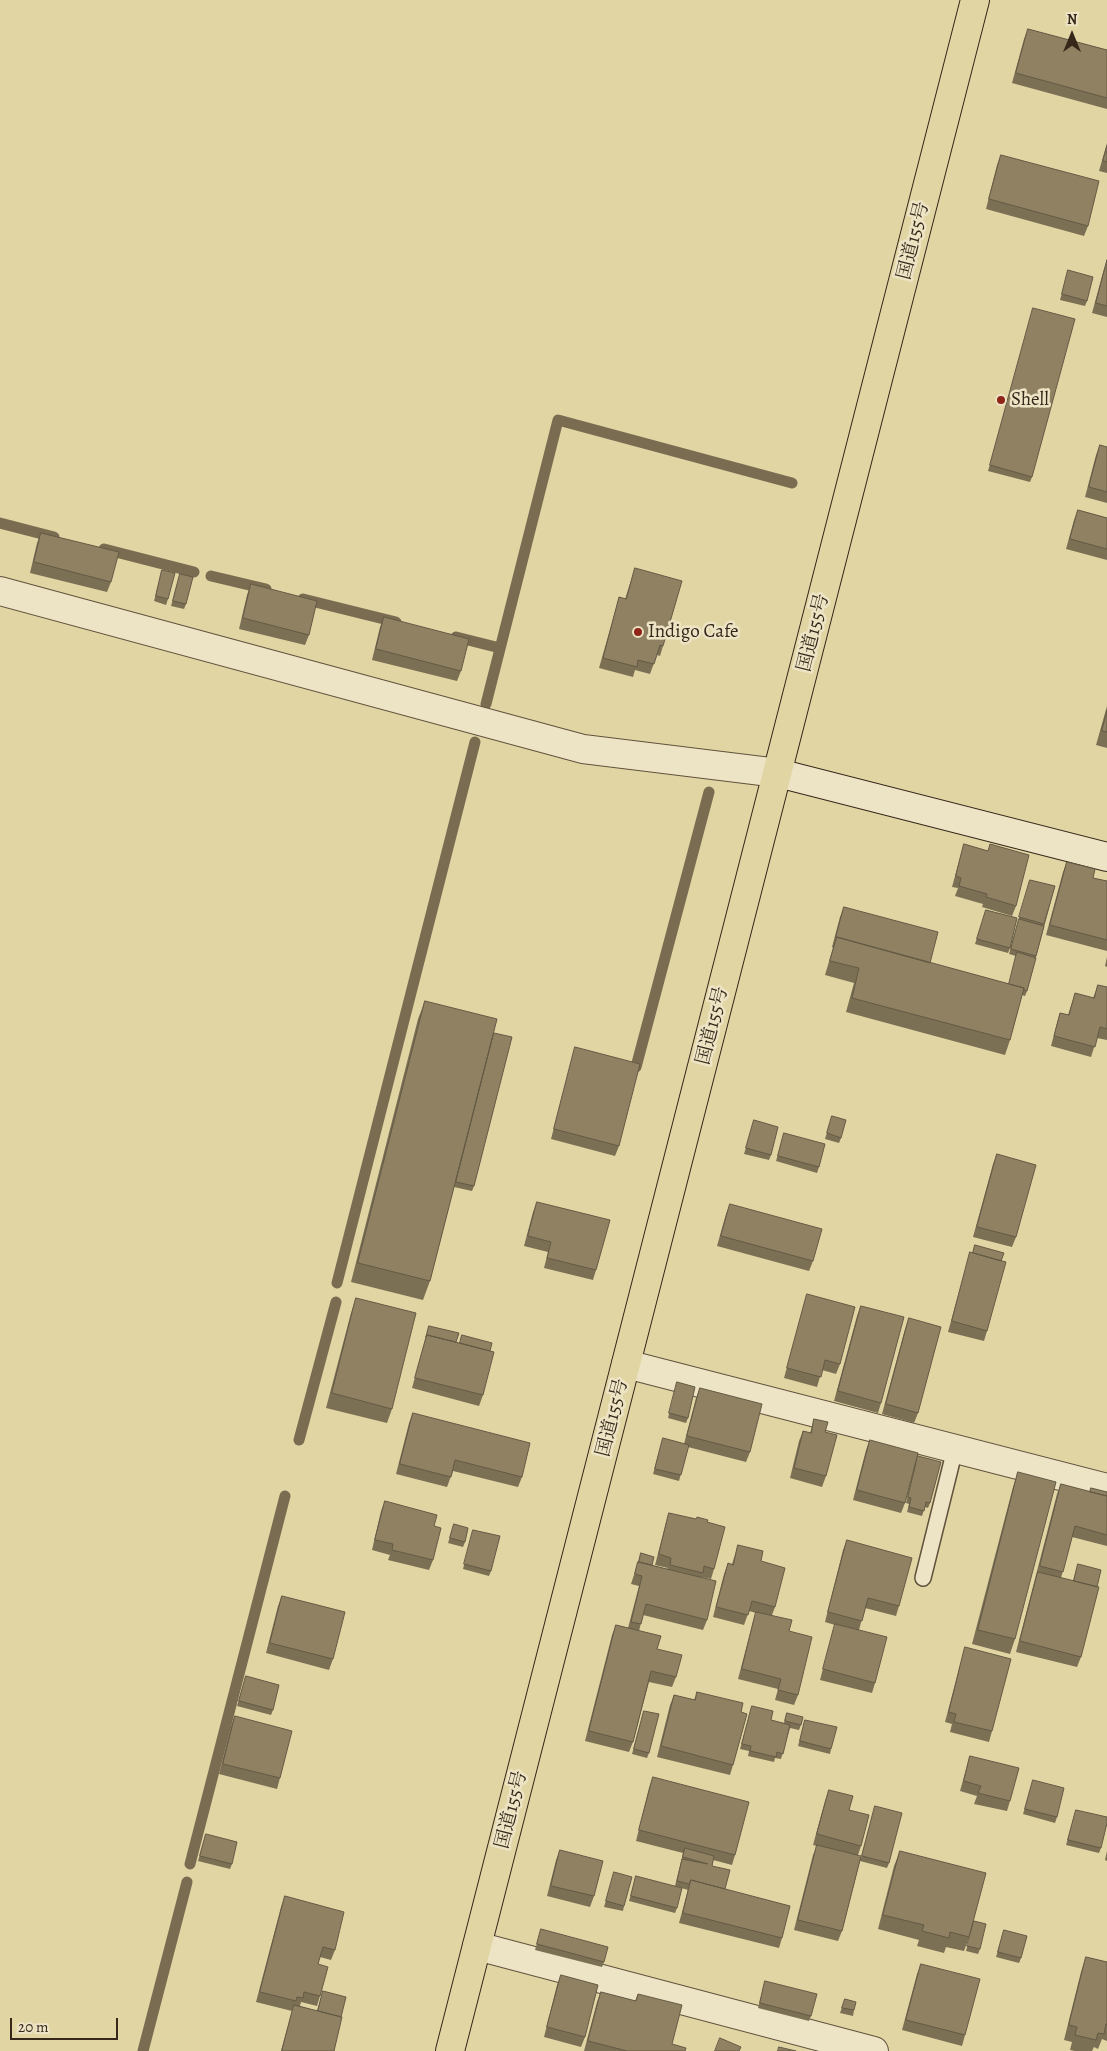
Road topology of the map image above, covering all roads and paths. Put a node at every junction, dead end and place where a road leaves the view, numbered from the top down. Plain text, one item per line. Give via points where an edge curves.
1 (975, 0) edge
2 (0, 591) edge
3 (778, 773) junction
4 (1107, 857) edge
5 (626, 1364) junction
6 (955, 1449) junction
7 (1107, 1488) edge
8 (924, 1578) dead end
9 (477, 1946) junction
10 (450, 2051) edge
11 (874, 2051) edge

1 - 3 highway, 国道155号
2 - 3 street via 583,749
3 - 4 street
3 - 5 highway, 国道155号
5 - 6 street
5 - 9 highway, 国道155号
6 - 7 street
6 - 8 lane
9 - 10 highway, 国道155号
9 - 11 street

